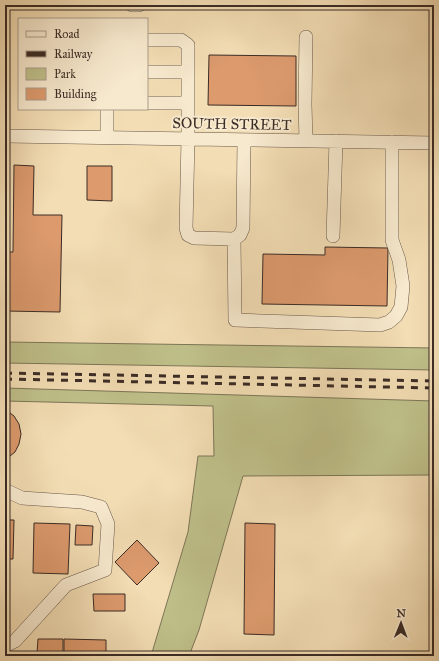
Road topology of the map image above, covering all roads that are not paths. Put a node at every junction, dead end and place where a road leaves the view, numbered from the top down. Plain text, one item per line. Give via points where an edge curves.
1 (132, 5) edge
2 (140, 5) edge
3 (306, 37) dead end
4 (148, 40) edge
5 (148, 72) edge
6 (188, 72) junction
7 (148, 103) edge
8 (188, 103) junction
9 (107, 110) edge
10 (5, 136) edge
11 (107, 138) junction
12 (188, 139) junction
13 (244, 140) junction
14 (306, 141) junction
15 (336, 141) junction
16 (392, 142) junction
17 (434, 143) edge
18 (333, 236) dead end
19 (234, 239) junction
20 (5, 490) edge
21 (5, 646) edge

1 - 2 street
3 - 14 street
4 - 6 street via 181,40 188,45
5 - 6 street
6 - 8 street
7 - 8 street
8 - 12 street
9 - 11 street
10 - 11 street, SOUTH STREET
11 - 12 street, SOUTH STREET
12 - 13 street, SOUTH STREET
12 - 19 street via 188,235 194,238
13 - 14 street, SOUTH STREET
13 - 19 street via 243,228 240,235
14 - 15 street, SOUTH STREET
15 - 16 street, SOUTH STREET
15 - 18 street
16 - 17 street, SOUTH STREET
16 - 19 street via 392,240 403,286 401,307 389,322 380,325 235,320
20 - 21 street via 22,498 82,502 101,507 108,524 105,570 66,585 15,641

